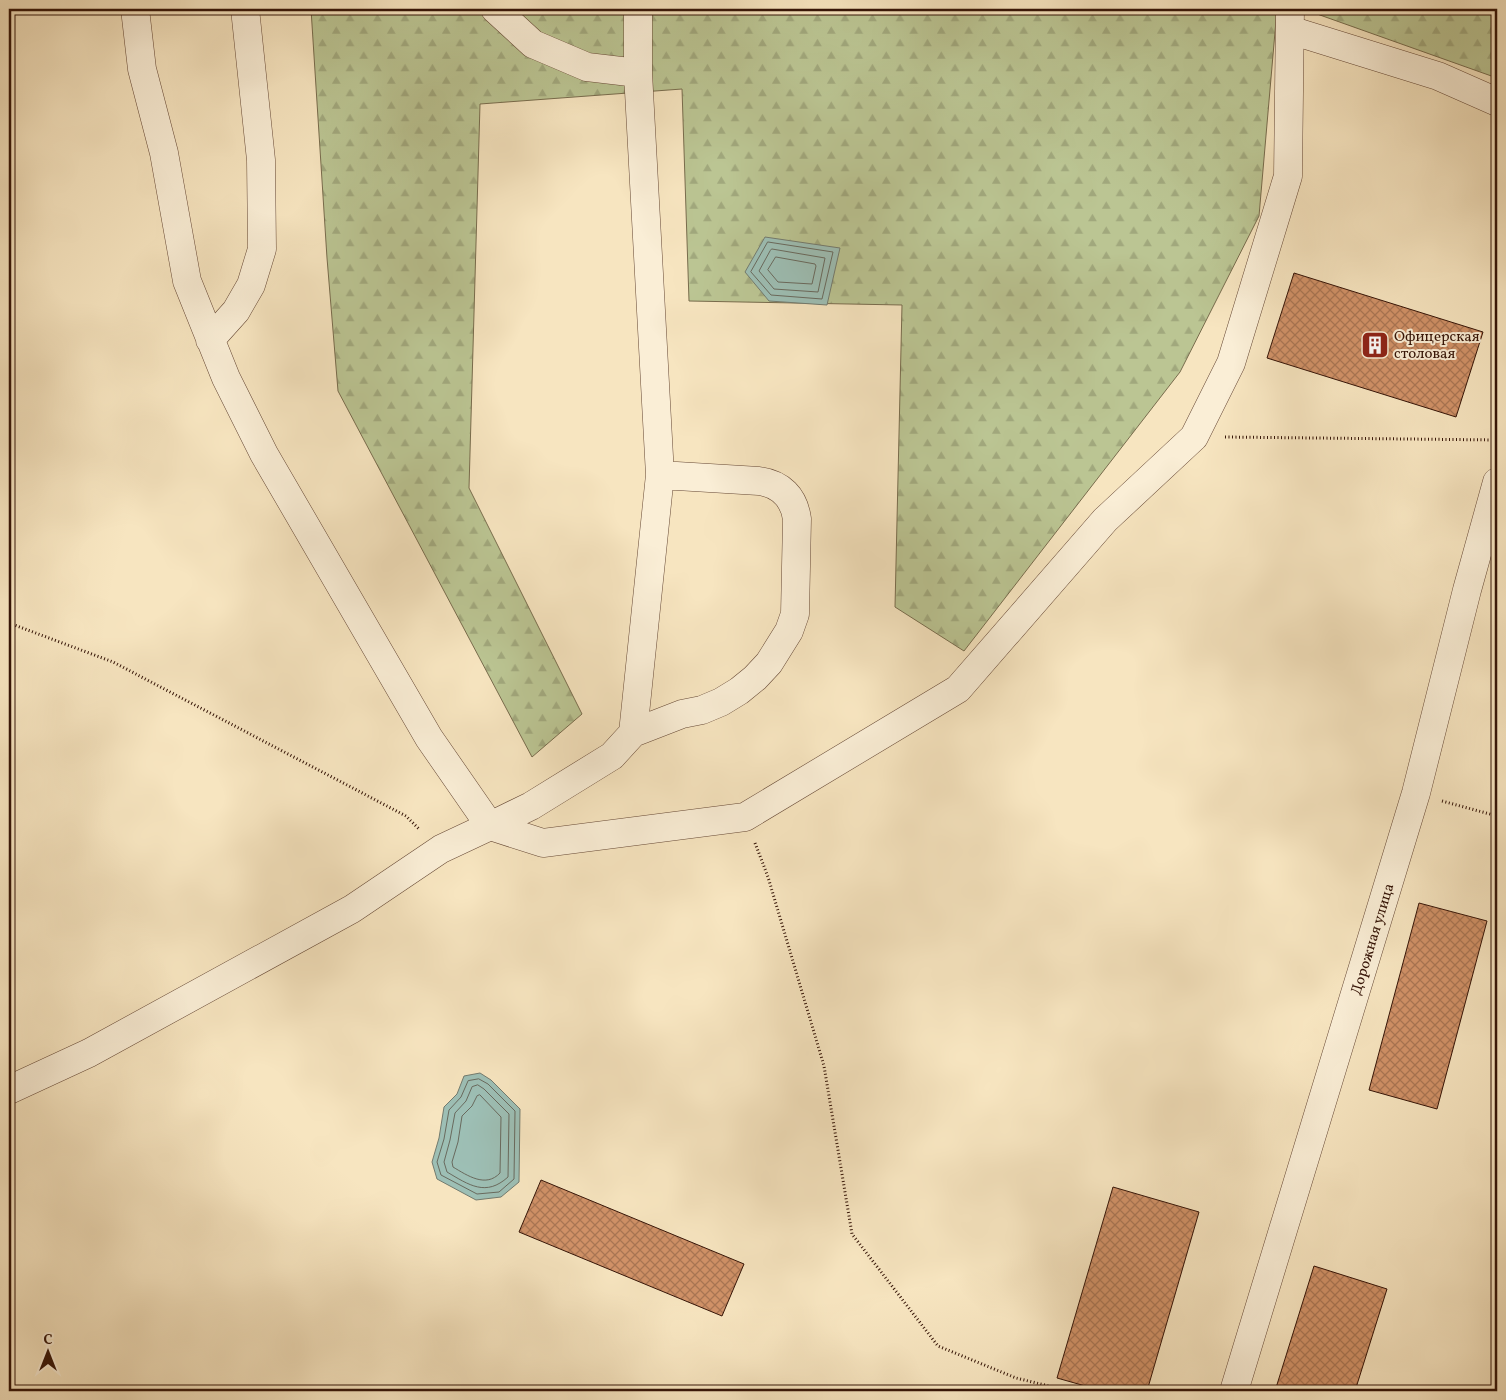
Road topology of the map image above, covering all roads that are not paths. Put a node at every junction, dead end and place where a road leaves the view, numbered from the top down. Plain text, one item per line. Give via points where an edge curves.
1 (134, 9) edge
2 (245, 9) edge
3 (495, 9) edge
4 (638, 9) edge
5 (1290, 19) edge
6 (638, 73) junction
7 (1497, 102) edge
8 (210, 340) junction
9 (660, 475) junction
10 (1497, 482) edge
11 (633, 733) junction
12 (490, 826) junction
13 (9, 1090) edge
14 (1234, 1391) edge

1 - 8 street via 142,70 164,153 187,281
2 - 8 street via 261,160 262,249 251,285 236,311
3 - 6 street via 533,44 587,67
4 - 6 street
5 - 7 street
5 - 12 street via 1288,176 1231,363 1194,437 1105,520 958,690 745,817 543,843
6 - 9 street
8 - 12 street via 264,454 429,738
9 - 11 street
9 - 11 street via 769,482 785,492 796,509 797,519 795,614 769,663 739,691 702,710 682,714
10 - 14 street, Дорожная улица via 1416,793
11 - 12 street via 612,756 531,806
12 - 13 street via 441,849 352,910 89,1053

